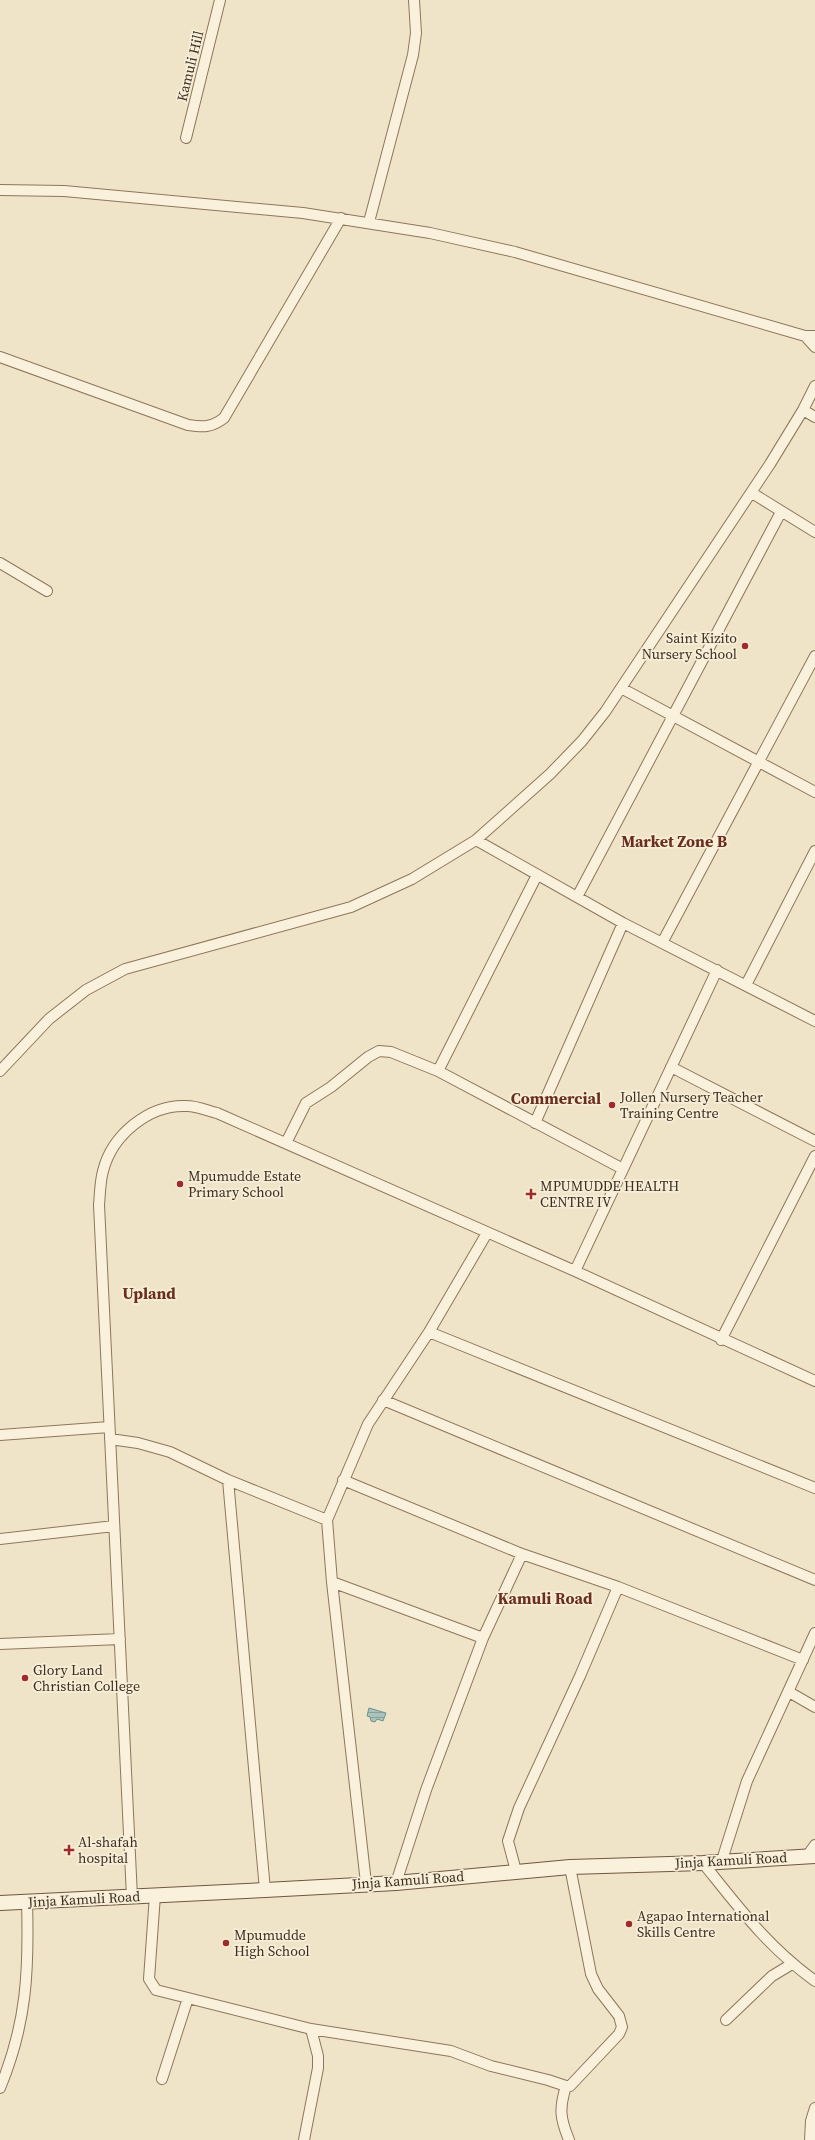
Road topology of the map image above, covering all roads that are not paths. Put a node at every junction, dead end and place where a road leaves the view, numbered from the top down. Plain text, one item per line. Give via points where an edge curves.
1 (220, 0) edge
2 (414, 0) edge
3 (186, 138) dead end
4 (0, 190) edge
5 (341, 218) junction
6 (369, 222) junction
7 (810, 336) edge
8 (815, 346) edge
9 (0, 358) edge
10 (815, 386) edge
11 (803, 410) junction
12 (815, 417) edge
13 (752, 493) junction
14 (781, 512) junction
15 (815, 532) edge
16 (0, 563) edge
17 (47, 591) dead end
18 (815, 656) edge
19 (621, 688) junction
20 (673, 716) junction
21 (760, 762) junction
22 (815, 792) edge
23 (476, 840) junction
24 (815, 851) edge
25 (537, 875) junction
26 (577, 897) junction
27 (623, 923) junction
28 (662, 943) junction
29 (716, 970) junction
30 (746, 985) junction
31 (815, 1021) edge
32 (671, 1068) junction
33 (0, 1071) edge
34 (438, 1071) junction
35 (535, 1123) junction
36 (815, 1141) edge
37 (286, 1143) junction
38 (815, 1156) edge
39 (623, 1169) junction
40 (487, 1233) junction
41 (575, 1272) junction
42 (429, 1332) junction
43 (721, 1340) junction
44 (815, 1381) edge
45 (383, 1400) junction
46 (109, 1427) junction
47 (0, 1431) edge
48 (0, 1435) edge
49 (110, 1439) junction
50 (228, 1480) junction
51 (343, 1480) junction
52 (815, 1488) edge
53 (327, 1520) junction
54 (114, 1526) junction
55 (0, 1539) edge
56 (522, 1554) junction
57 (815, 1580) edge
58 (332, 1582) junction
59 (618, 1587) junction
60 (815, 1633) edge
61 (483, 1638) junction
62 (120, 1639) junction
63 (0, 1644) edge
64 (803, 1660) junction
65 (789, 1692) junction
66 (815, 1707) edge
67 (812, 1852) edge
68 (722, 1860) junction
69 (703, 1863) junction
70 (570, 1867) junction
71 (516, 1871) junction
72 (366, 1883) junction
73 (396, 1883) junction
74 (265, 1890) junction
75 (155, 1895) junction
76 (132, 1897) junction
77 (26, 1901) junction
78 (0, 1902) edge
79 (792, 1964) junction
80 (815, 1981) edge
81 (188, 1998) junction
82 (726, 2020) dead end
83 (312, 2029) junction
84 (162, 2079) dead end
85 (566, 2086) junction
86 (0, 2088) edge
87 (815, 2108) edge
88 (304, 2140) edge
89 (569, 2140) edge
90 (810, 2140) edge

1 - 3 street, Kamuli Hill
2 - 6 street via 416,33 413,55
4 - 5 street via 64,191
5 - 6 street
5 - 9 street via 224,418 214,426 203,428 188,425
6 - 7 street via 515,252
7 - 8 street
10 - 11 street
11 - 12 street
11 - 13 street
13 - 14 street
13 - 19 street
14 - 15 street
14 - 20 street
16 - 17 street
18 - 21 street
19 - 20 street
19 - 23 street via 582,741 550,774
20 - 21 street
20 - 26 street
21 - 22 street
21 - 28 street
23 - 25 street
23 - 33 street via 412,879 351,907 125,969 86,990 49,1019
24 - 30 street
25 - 26 street
25 - 34 street
26 - 27 street
27 - 28 street
27 - 35 street
28 - 29 street
29 - 30 street
29 - 32 street
30 - 31 street
32 - 36 street
32 - 39 street
34 - 35 street
34 - 37 street via 391,1052 379,1051 331,1088 306,1103
35 - 39 street
37 - 40 street
37 - 46 street via 217,1113 187,1106 159,1110 135,1123 115,1143 103,1171 99,1205
38 - 43 street
39 - 41 street
40 - 41 street
40 - 42 street
41 - 43 street
42 - 45 street
42 - 52 street
43 - 44 street
45 - 51 street via 368,1424
45 - 57 street
46 - 48 street
46 - 49 street
47 - 48 street
49 - 50 street via 154,1446
49 - 54 street
50 - 53 street
50 - 74 street
51 - 53 street
51 - 56 street
53 - 58 street
54 - 55 street
54 - 62 street
56 - 59 street
56 - 61 street
58 - 61 street
58 - 72 street
59 - 64 street
59 - 71 street via 580,1676 518,1808 508,1841
60 - 64 street
61 - 73 street via 426,1790
62 - 63 street
62 - 76 street
64 - 65 street
65 - 66 street
65 - 68 street via 748,1781
67 - 68 main road, Jinja Kamuli Road
68 - 69 main road, Jinja Kamuli Road
69 - 70 main road, Jinja Kamuli Road
69 - 79 street via 759,1933
70 - 71 main road, Jinja Kamuli Road
70 - 85 street via 591,1974 598,1989 618,2016 622,2027 619,2034 574,2083
71 - 73 main road, Jinja Kamuli Road
72 - 73 main road, Jinja Kamuli Road
72 - 74 main road, Jinja Kamuli Road
74 - 75 main road, Jinja Kamuli Road
75 - 76 main road, Jinja Kamuli Road
75 - 81 street via 149,1979 156,1990
76 - 77 main road, Jinja Kamuli Road
77 - 78 main road, Jinja Kamuli Road
77 - 86 street via 28,1951 25,2005 15,2046
79 - 80 street
79 - 82 street via 772,1976
81 - 83 street
81 - 84 street
83 - 85 street via 451,2051 491,2066
83 - 88 street via 318,2068
85 - 89 street via 560,2106 564,2129
87 - 90 street

